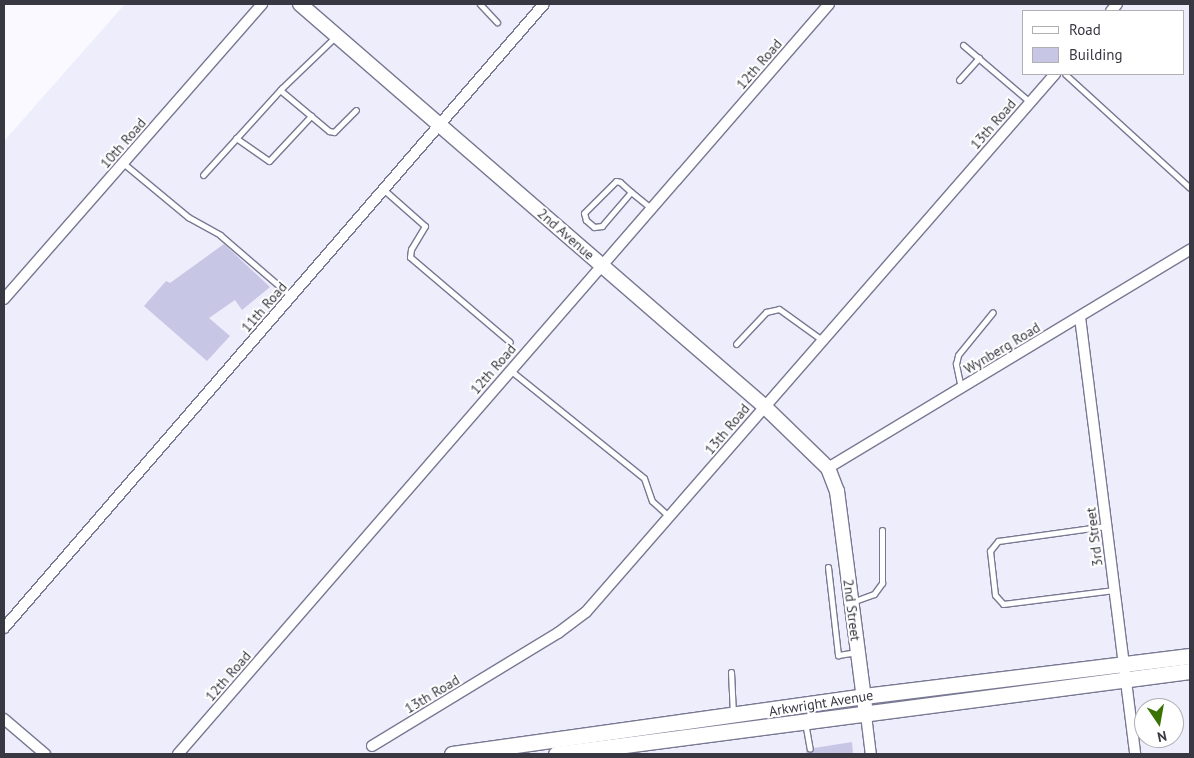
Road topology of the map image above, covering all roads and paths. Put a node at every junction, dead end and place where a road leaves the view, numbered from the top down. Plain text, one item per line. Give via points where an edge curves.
1 (262, 4) edge
2 (300, 4) edge
3 (480, 4) edge
4 (829, 4) edge
5 (539, 6) edge
6 (497, 22) dead end
7 (337, 35) junction
8 (964, 45) dead end
9 (979, 58) junction
10 (1054, 75) edge
11 (1066, 75) edge
12 (959, 80) dead end
13 (280, 90) junction
14 (1030, 102) junction
15 (356, 110) dead end
16 (311, 116) junction
17 (440, 124) junction
18 (236, 138) junction
19 (123, 163) junction
20 (203, 175) dead end
21 (1190, 188) edge
22 (383, 189) junction
23 (631, 192) junction
24 (651, 208) junction
25 (1190, 250) edge
26 (601, 265) junction
27 (291, 296) junction
28 (4, 299) edge
29 (993, 312) dead end
30 (1080, 318) junction
31 (822, 340) junction
32 (510, 342) dead end
33 (736, 344) dead end
34 (510, 370) junction
35 (961, 388) junction
36 (764, 406) junction
37 (828, 468) junction
38 (670, 518) junction
39 (1107, 526) junction
40 (882, 530) dead end
41 (828, 567) dead end
42 (1114, 590) junction
43 (852, 602) junction
44 (4, 628) edge
45 (858, 652) junction
46 (1190, 656) edge
47 (1123, 671) junction
48 (1190, 671) edge
49 (731, 672) dead end
50 (864, 696) junction
51 (866, 714) junction
52 (733, 717) junction
53 (4, 719) edge
54 (805, 722) junction
55 (372, 746) dead end
56 (606, 746) edge
57 (810, 749) dead end
58 (45, 754) edge
59 (178, 754) edge
60 (452, 754) edge
61 (556, 754) edge
62 (871, 754) edge
63 (1135, 754) edge

1 - 19 street, 10th Road
2 - 7 street, 2nd Avenue
3 - 6 lane
4 - 24 street, 12th Road
5 - 17 street, 11th Road
7 - 13 lane
7 - 17 street, 2nd Avenue
8 - 9 lane
9 - 12 lane
9 - 14 lane
10 - 14 street, 13th Road
11 - 21 lane
13 - 16 lane
13 - 18 lane
14 - 31 street, 13th Road
15 - 16 lane via 334,132
16 - 18 lane via 269,161
17 - 22 street, 11th Road
17 - 26 street, 2nd Avenue
18 - 20 lane
19 - 27 lane via 188,217 220,235
19 - 28 street, 10th Road
22 - 27 street, 11th Road
22 - 32 lane via 425,226 410,249 410,257
23 - 23 lane via 620,182 611,183 584,216 598,228
23 - 24 lane
24 - 26 street, 12th Road
25 - 30 street, Wynberg Road
26 - 34 street, 12th Road
26 - 36 street, 2nd Avenue
27 - 44 street, 11th Road
29 - 35 lane via 958,355 956,364
30 - 35 street, Wynberg Road
30 - 39 street, 3rd Street
31 - 33 lane via 779,309 766,312
31 - 36 street, 13th Road
34 - 38 lane via 644,478 652,501
34 - 59 street, 12th Road
35 - 37 street, Wynberg Road
36 - 37 street, 2nd Avenue
36 - 38 street, 13th Road
37 - 43 street, 2nd Street via 836,491
38 - 55 street, 13th Road via 572,623
39 - 42 street, 3rd Street
39 - 42 lane via 998,541 990,551 995,595 1003,604
40 - 43 lane via 882,583 874,594
41 - 45 lane via 838,655
42 - 47 street, 3rd Street
43 - 45 street, 2nd Street
45 - 50 street, 2nd Street
46 - 47 main road, Arkwright Avenue
47 - 48 main road, Arkwright Avenue
47 - 50 main road, Arkwright Avenue
47 - 51 main road, Arkwright Avenue
47 - 63 street, 3rd Street
49 - 52 lane
50 - 51 street, 2nd Street
50 - 52 main road, Arkwright Avenue
51 - 54 main road, Arkwright Avenue
51 - 62 street, 2nd Street
52 - 56 main road, Arkwright Avenue
53 - 58 street
54 - 56 main road, Arkwright Avenue
54 - 57 lane
56 - 60 main road, Arkwright Avenue
56 - 61 main road, Arkwright Avenue

